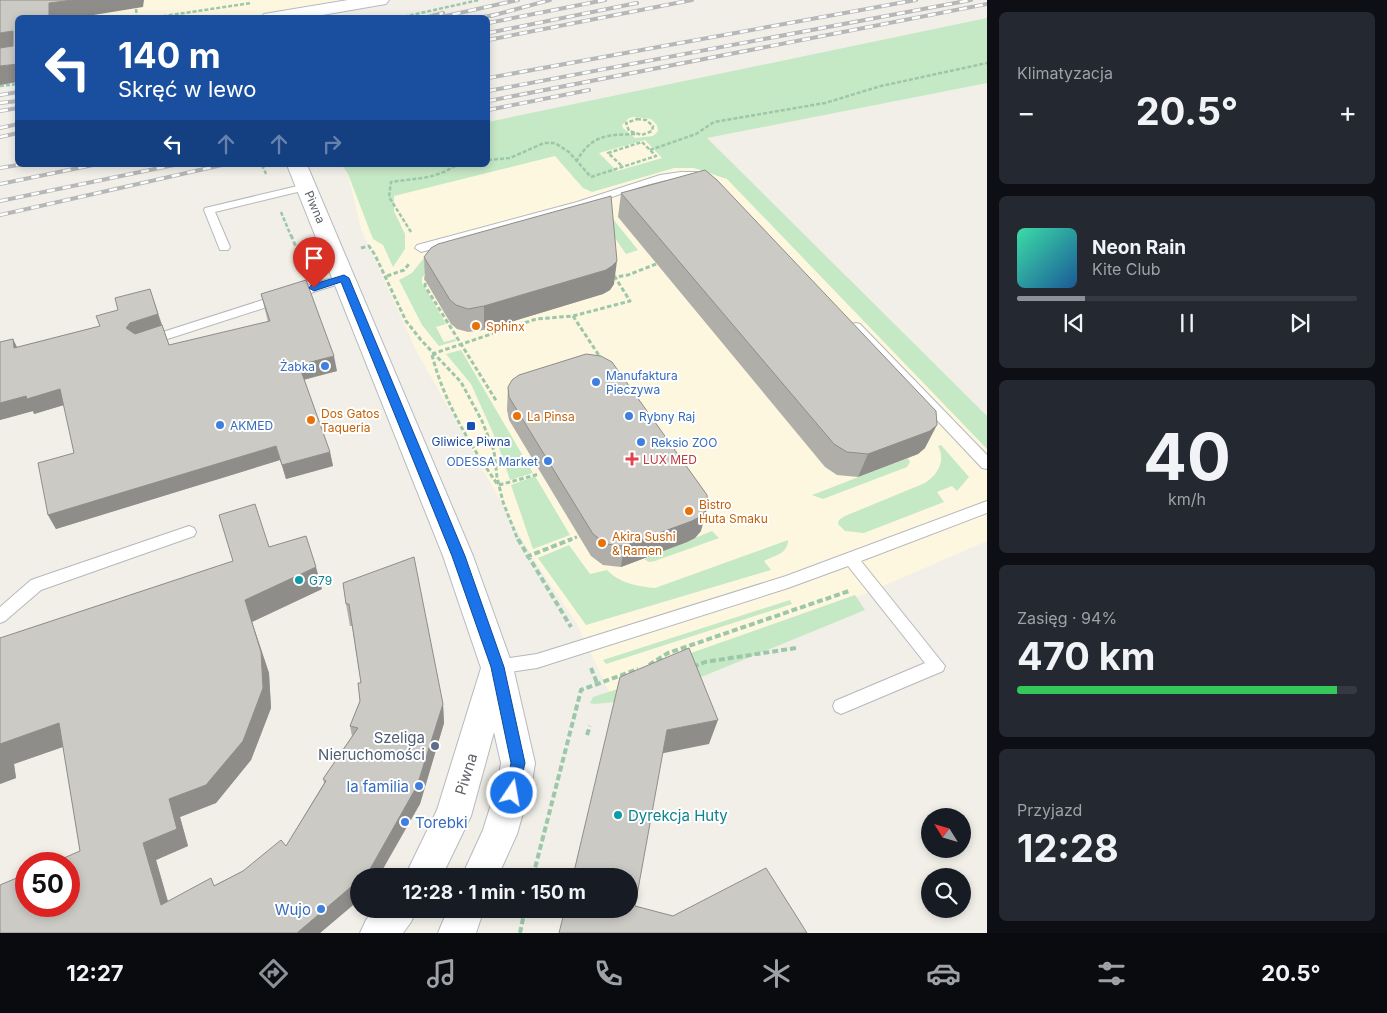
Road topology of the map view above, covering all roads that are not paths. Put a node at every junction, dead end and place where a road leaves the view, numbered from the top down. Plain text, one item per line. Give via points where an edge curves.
1 (380, 0) edge
2 (288, 15) edge
3 (298, 167) edge
4 (715, 183) edge
5 (306, 186) junction
6 (224, 247) dead end
7 (421, 248) dead end
8 (344, 278) junction
9 (851, 322) edge
10 (140, 343) edge
11 (987, 464) edge
12 (987, 507) edge
13 (188, 532) dead end
14 (851, 558) junction
15 (0, 616) edge
16 (498, 667) junction
17 (841, 706) dead end
18 (427, 868) edge
19 (484, 868) edge
20 (391, 918) edge
21 (463, 918) edge
22 (379, 933) edge
23 (457, 933) edge

1 - 2 main road
3 - 5 main road, Piwna
4 - 7 lane via 696,176 664,177 581,204
5 - 6 lane via 209,210
5 - 8 main road, Piwna
8 - 10 lane
8 - 16 main road, Piwna via 458,556
9 - 11 lane
12 - 14 lane
13 - 15 lane via 36,585
14 - 16 lane via 769,588 537,661
14 - 17 lane via 937,666
16 - 18 main road, Piwna via 453,816
16 - 19 main road, Piwna via 518,763 499,834
20 - 22 main road
21 - 23 main road

